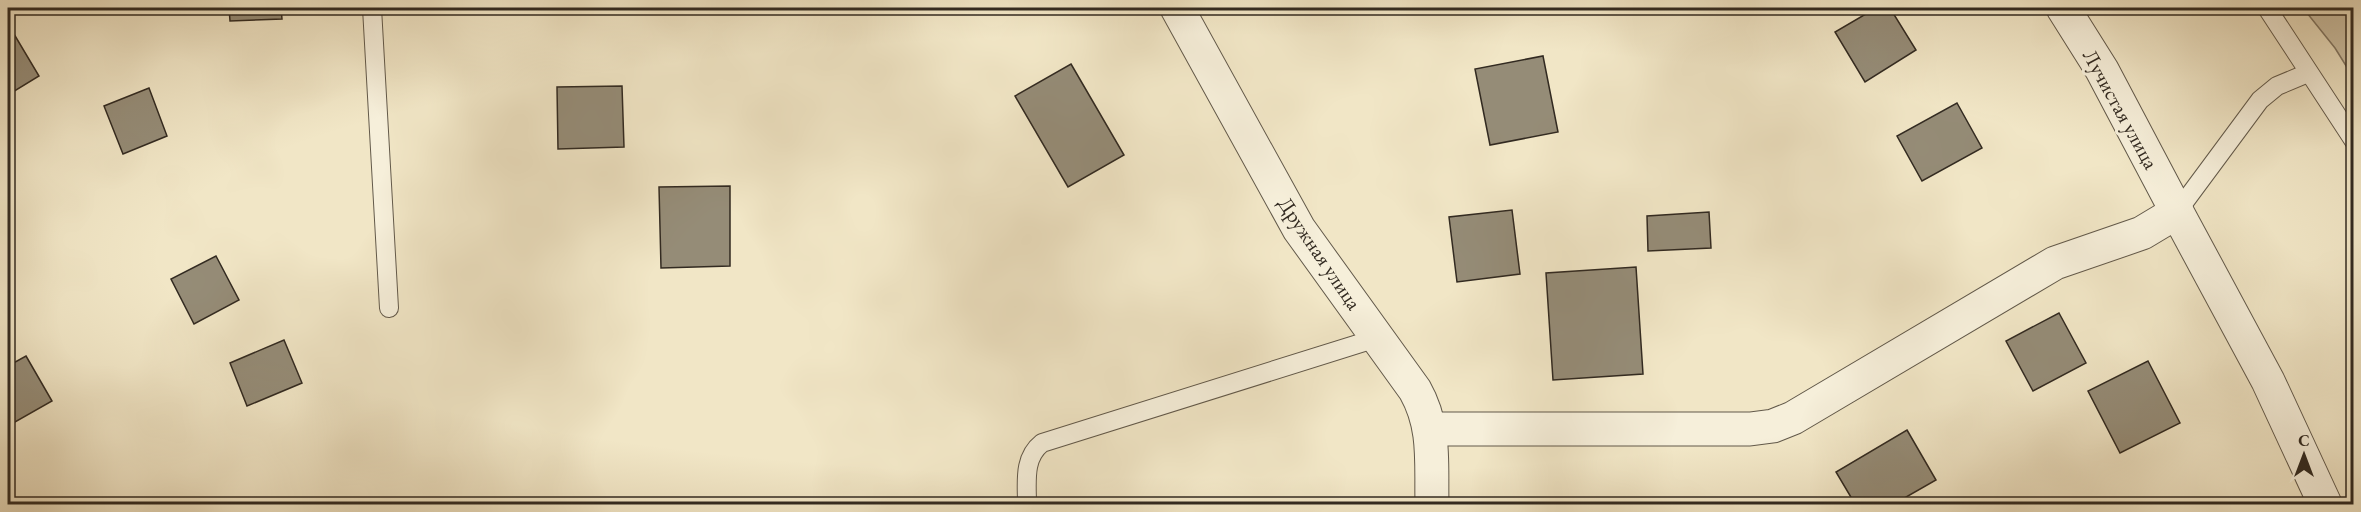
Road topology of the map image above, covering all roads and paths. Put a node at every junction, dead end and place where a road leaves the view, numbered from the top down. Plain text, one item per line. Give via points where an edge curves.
1 (372, 8) edge
2 (1177, 8) edge
3 (2062, 8) edge
4 (2267, 8) edge
5 (2308, 73) junction
6 (2354, 141) edge
7 (2177, 212) junction
8 (389, 308) dead end
9 (1377, 338) junction
10 (1431, 429) junction
11 (1027, 504) edge
12 (1432, 504) edge
13 (2325, 504) edge

1 - 8 lane
2 - 9 street, Дружная улица via 1299,229
3 - 7 street, Лучистая улица via 2102,70
4 - 5 lane
5 - 6 lane
5 - 7 lane via 2277,86 2260,100
7 - 10 street via 2142,233 2055,263 1793,418 1773,426
7 - 13 street, Лучистая улица via 2268,381
9 - 10 street, Дружная улица via 1415,390
9 - 11 lane via 1042,443 1032,451 1028,464
10 - 12 street, Дружная улица

